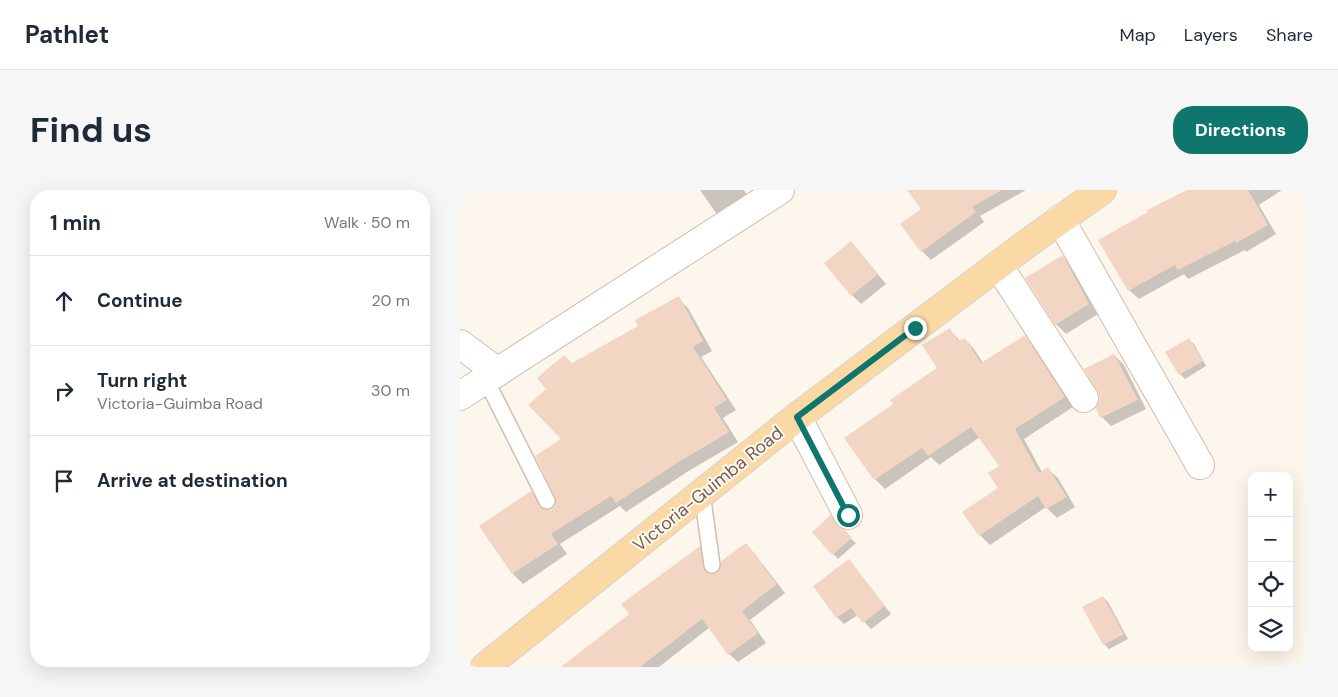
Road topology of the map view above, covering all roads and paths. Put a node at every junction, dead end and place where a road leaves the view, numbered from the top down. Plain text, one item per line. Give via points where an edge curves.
1 (780, 190) edge
2 (1102, 190) edge
3 (1060, 219) junction
4 (998, 265) junction
5 (460, 344) edge
6 (492, 376) junction
7 (460, 396) edge
8 (1084, 398) dead end
9 (797, 417) junction
10 (1200, 465) dead end
11 (702, 493) junction
12 (548, 501) dead end
13 (848, 515) dead end
14 (712, 566) dead end
15 (485, 667) edge

1 - 6 street
2 - 3 main road, Victoria-Guimba Road
3 - 4 main road, Victoria-Guimba Road
3 - 10 street
4 - 8 street
4 - 9 main road, Victoria-Guimba Road
5 - 6 street
6 - 7 street
6 - 12 lane
9 - 11 main road, Victoria-Guimba Road
9 - 13 street
11 - 14 lane
11 - 15 main road, Victoria-Guimba Road

